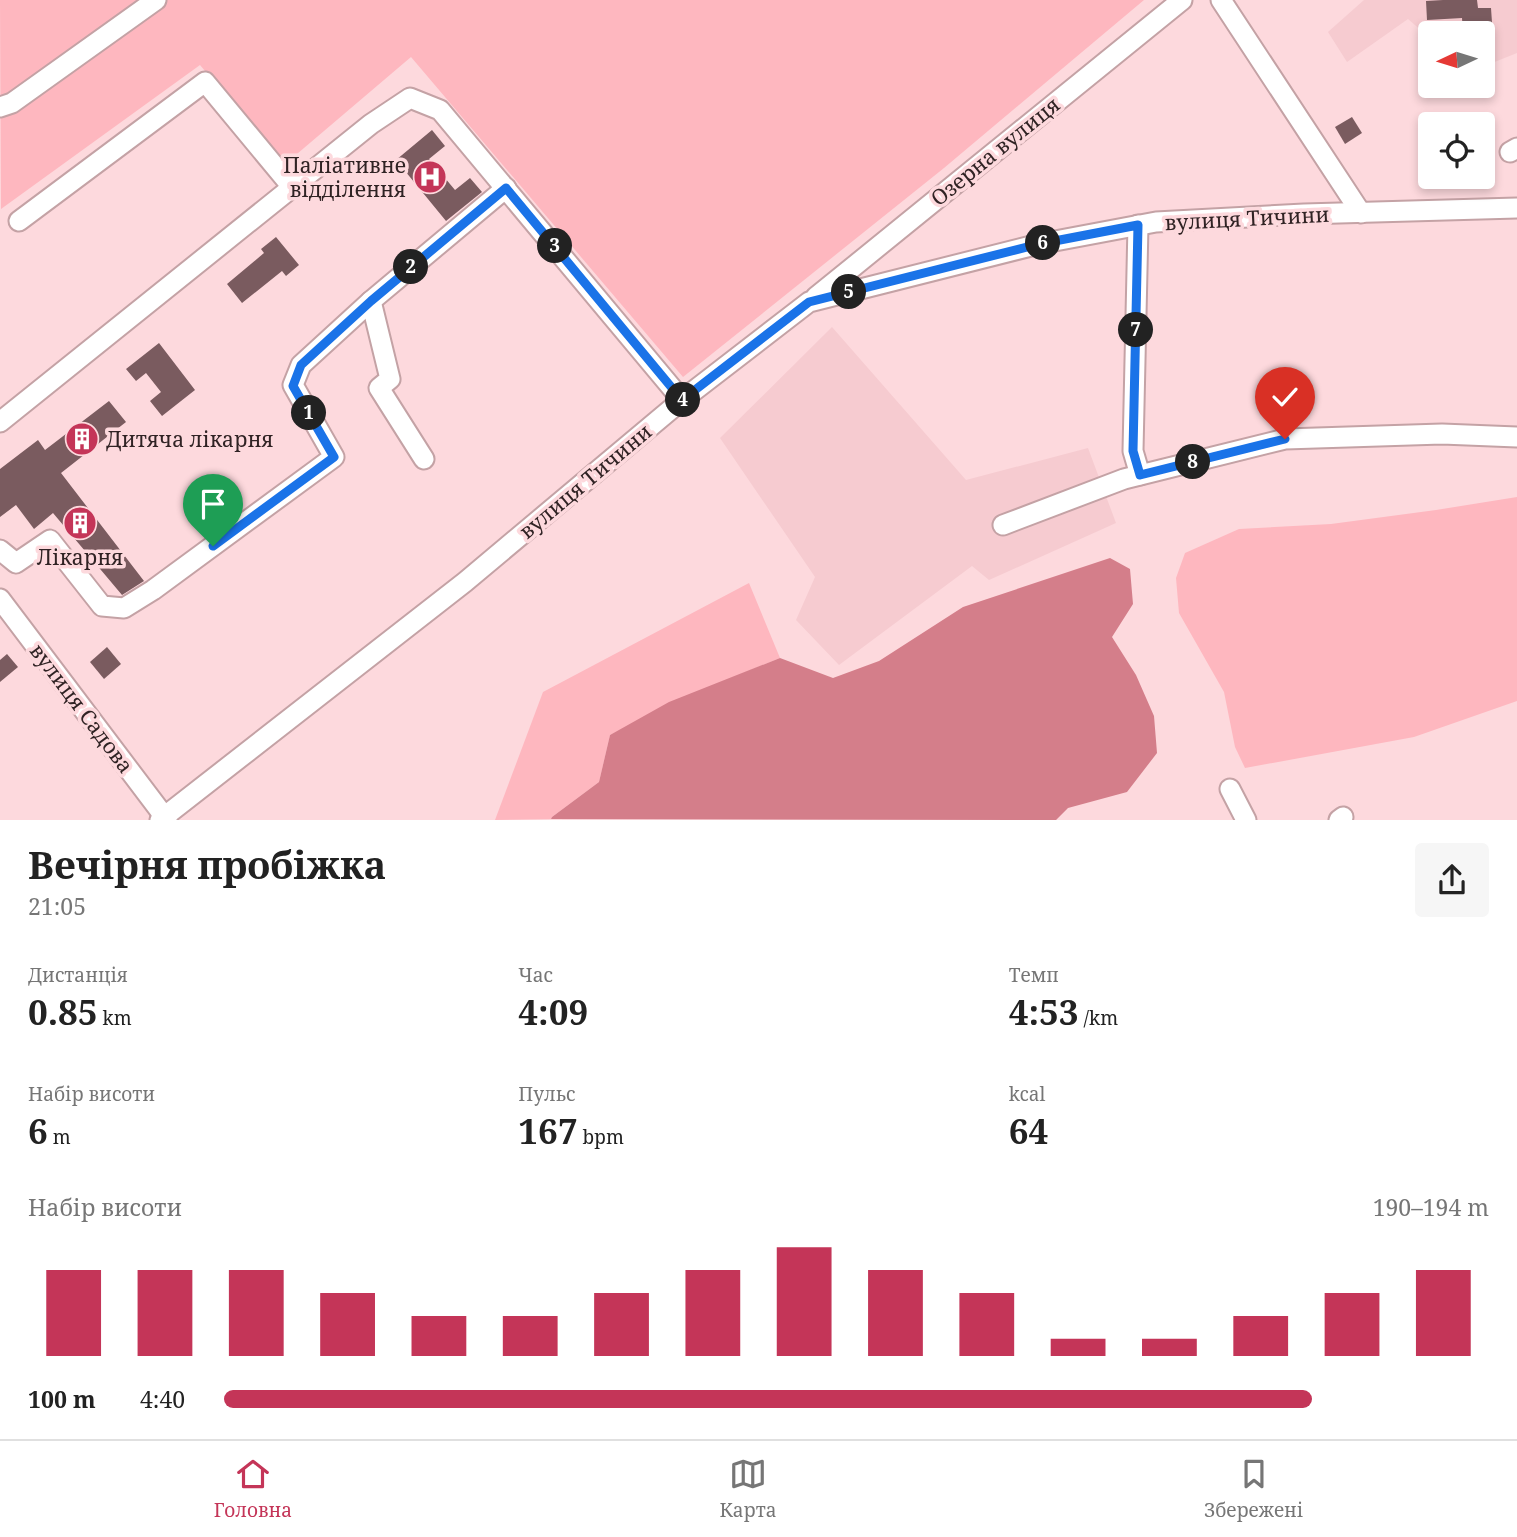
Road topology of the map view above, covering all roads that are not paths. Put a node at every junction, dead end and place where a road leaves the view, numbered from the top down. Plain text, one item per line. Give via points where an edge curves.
1 (156, 0) edge
2 (1182, 0) edge
3 (1221, 0) edge
4 (0, 107) edge
5 (292, 187) junction
6 (506, 188) junction
7 (1517, 208) edge
8 (1361, 213) junction
9 (19, 221) dead end
10 (1138, 225) junction
11 (371, 301) junction
12 (809, 302) junction
13 (682, 400) junction
14 (0, 422) edge
15 (1517, 437) edge
16 (424, 459) dead end
17 (1140, 475) junction
18 (1003, 525) dead end
19 (0, 550) edge
20 (0, 599) edge
21 (1230, 789) dead end
22 (164, 819) edge
23 (1246, 820) edge

1 - 4 street
2 - 12 street, Озерна вулиця
3 - 8 street
5 - 6 street via 410,98 440,110
5 - 9 street via 205,82
5 - 14 street
6 - 11 street
6 - 13 street
7 - 8 street, вулиця Тичини
8 - 10 street, вулиця Тичини
10 - 12 street, вулиця Тичини via 1039,244
10 - 17 street via 1133,451
11 - 16 street via 390,379 379,388
11 - 19 street via 301,365 293,386 334,457 153,590 124,608 102,606 50,540 16,563
12 - 13 street, вулиця Тичини
13 - 22 street, вулиця Тичини via 465,582
15 - 17 street via 1442,434 1285,439
17 - 18 street
20 - 22 street, вулиця Садова
21 - 23 street

